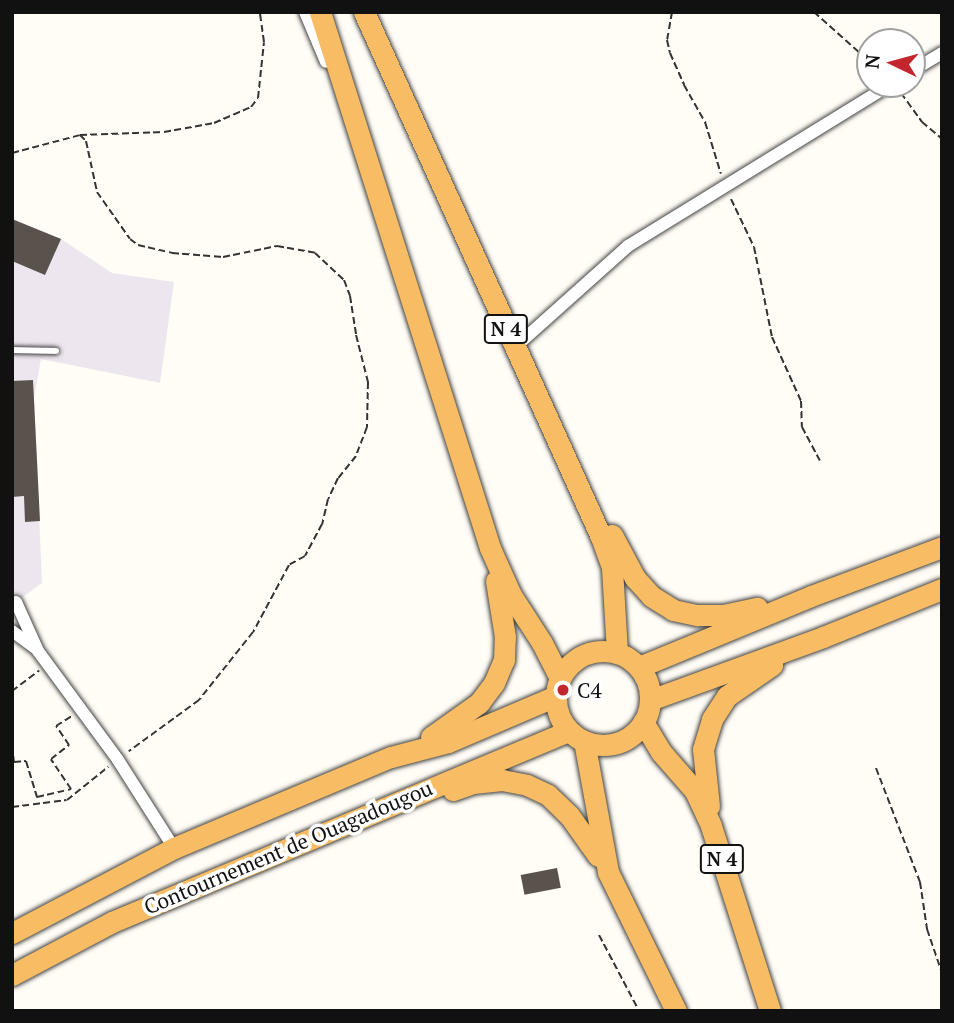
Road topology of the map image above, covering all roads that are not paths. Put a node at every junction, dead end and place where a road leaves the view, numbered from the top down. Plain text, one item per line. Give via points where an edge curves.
1 (305, 12) edge
2 (320, 12) edge
3 (364, 12) edge
4 (942, 53) edge
5 (326, 62) dead end
6 (926, 63) edge
7 (870, 98) edge
8 (514, 348) junction
9 (12, 350) edge
10 (56, 351) dead end
11 (577, 482) junction
12 (942, 547) edge
13 (491, 548) junction
14 (942, 589) edge
15 (811, 596) junction
16 (14, 598) edge
17 (12, 631) edge
18 (823, 636) junction
19 (38, 651) junction
20 (617, 652) junction
21 (639, 667) junction
22 (558, 687) junction
23 (650, 700) junction
24 (643, 722) junction
25 (576, 736) junction
26 (391, 757) junction
27 (407, 800) junction
28 (711, 825) junction
29 (174, 848) junction
30 (608, 872) junction
31 (12, 933) edge
32 (12, 975) edge
33 (676, 1011) edge
34 (770, 1011) edge

1 - 5 street
2 - 13 highway
3 - 8 highway, N 4
4 - 6 street
7 - 8 street via 628,246
8 - 11 highway, N 4
9 - 10 lane
11 - 15 highway via 603,518 635,578 673,610 723,615
11 - 20 highway, N 4 via 612,568
12 - 15 highway
13 - 22 highway via 511,595 542,643
13 - 26 highway via 505,636 504,660 494,683 461,719
14 - 18 highway
15 - 21 highway
16 - 19 street
17 - 19 street
18 - 23 highway
18 - 28 highway via 752,676 727,696 712,719 704,749
19 - 29 street via 118,760
20 - 21 highway
20 - 22 highway via 586,653 566,667
21 - 23 highway via 648,681
22 - 25 highway via 558,715
22 - 26 highway, Contournement de Ouagadougou via 447,741
23 - 24 highway
24 - 25 highway via 631,736 608,745
24 - 28 highway, N 4 via 661,752 695,791
25 - 27 highway, Contournement de Ouagadougou via 447,780
25 - 30 highway
26 - 29 highway, Contournement de Ouagadougou
27 - 30 highway via 439,796 473,783 502,780 527,785 548,795 569,815
27 - 32 highway, Contournement de Ouagadougou via 112,922
28 - 34 highway, N 4
29 - 31 highway, Contournement de Ouagadougou
30 - 33 highway

